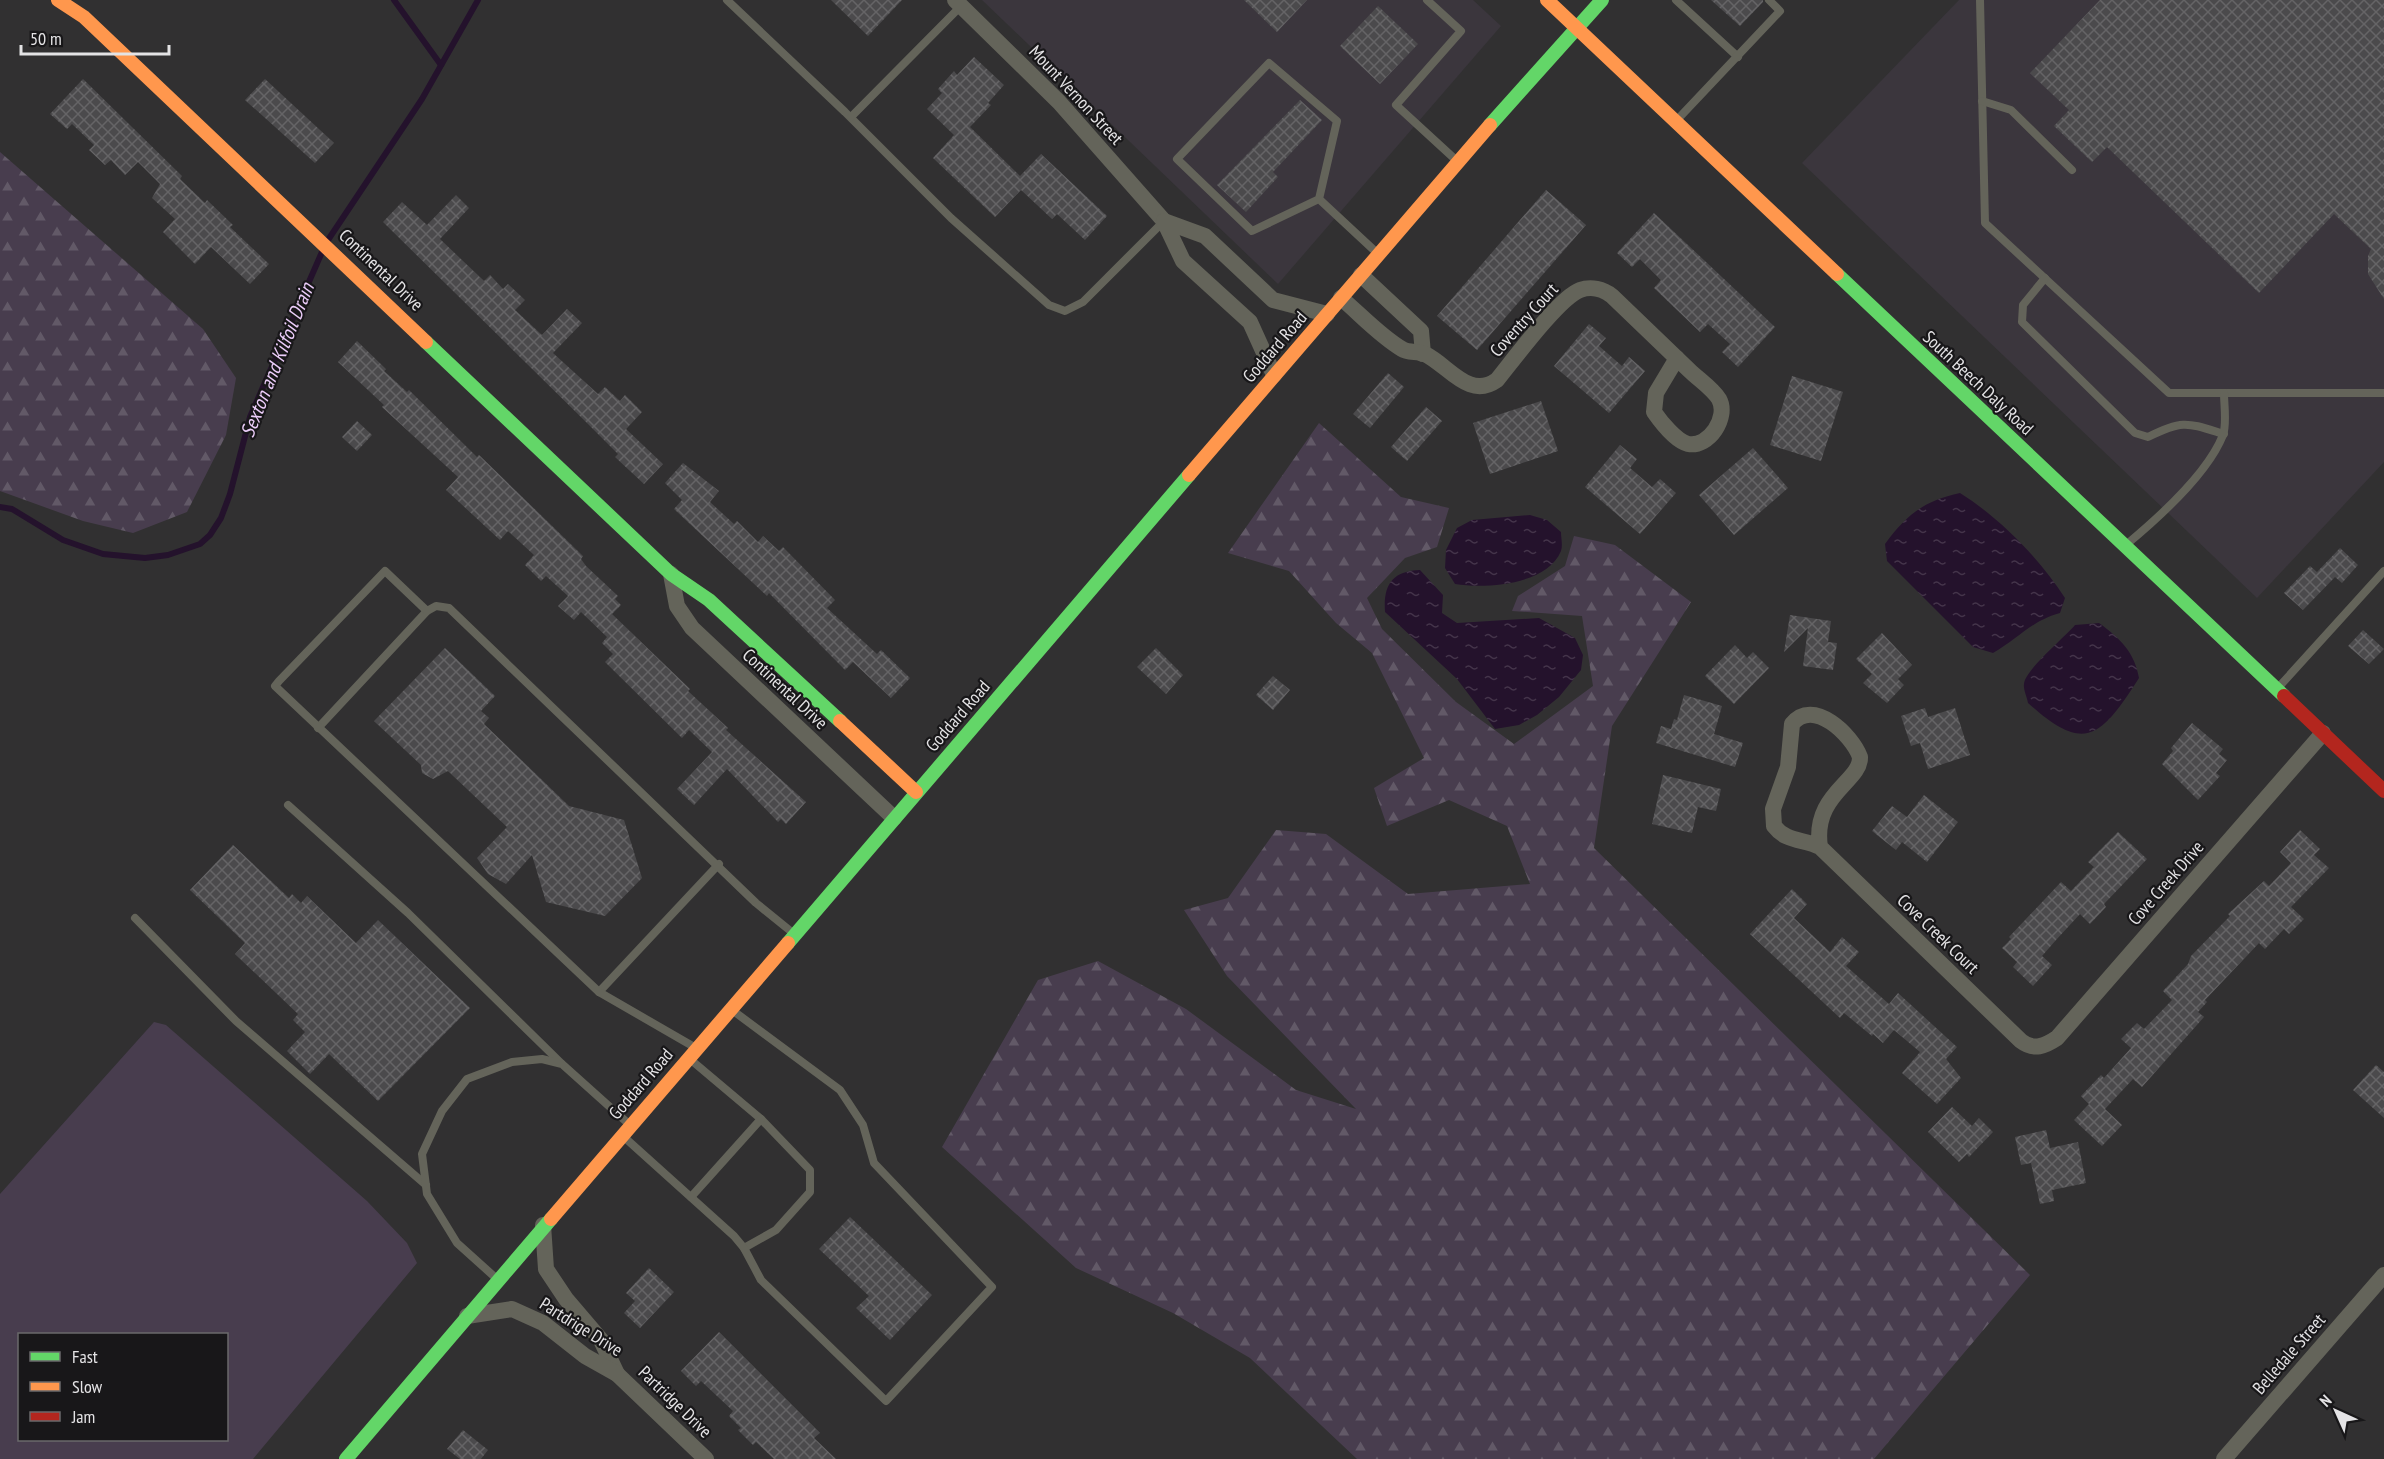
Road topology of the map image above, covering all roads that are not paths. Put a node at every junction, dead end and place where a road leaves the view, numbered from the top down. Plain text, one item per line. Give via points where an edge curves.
1 (58, 0) edge
2 (727, 0) edge
3 (1426, 0) edge
4 (1547, 0) edge
5 (1602, 0) edge
6 (1676, 0) edge
7 (1769, 0) edge
8 (1980, 0) edge
9 (958, 3) edge
10 (1577, 28) junction
11 (1738, 57) junction
12 (1982, 101) junction
13 (851, 117) junction
14 (1676, 122) junction
15 (1458, 161) junction
16 (2072, 170) dead end
17 (1319, 199) junction
18 (1164, 221) junction
19 (1378, 254) junction
20 (1361, 275) junction
21 (2045, 278) junction
22 (1341, 298) junction
23 (1327, 314) junction
24 (1424, 354) junction
25 (1677, 358) junction
26 (1274, 375) junction
27 (2224, 393) junction
28 (2384, 393) edge
29 (2224, 434) junction
30 (2124, 546) junction
31 (2384, 571) edge
32 (671, 574) junction
33 (427, 611) junction
34 (2277, 690) junction
35 (318, 728) junction
36 (2323, 733) junction
37 (2384, 791) edge
38 (916, 792) junction
39 (288, 805) dead end
40 (894, 818) junction
41 (1820, 847) junction
42 (719, 864) junction
43 (135, 918) dead end
44 (795, 934) junction
45 (599, 992) junction
46 (730, 1008) junction
47 (2031, 1046) joint
48 (692, 1053) junction
49 (562, 1064) junction
50 (761, 1119) junction
51 (625, 1130) junction
52 (426, 1185) junction
53 (691, 1197) junction
54 (543, 1226) junction
55 (744, 1248) junction
56 (2384, 1275) edge
57 (497, 1280) junction
58 (467, 1316) junction
59 (617, 1374) junction
60 (346, 1459) edge
61 (706, 1459) edge
62 (2224, 1459) edge

1 - 32 street, Continental Drive via 84,17
2 - 13 lane
3 - 15 lane via 1461,31 1396,105
4 - 10 street, South Beech Daly Road
5 - 10 street, Goddard Road
6 - 11 lane
7 - 11 lane via 1780,11
8 - 12 lane
9 - 13 lane
9 - 18 street, Mount Vernon Street via 1059,102
10 - 14 street, South Beech Daly Road
10 - 15 street, Goddard Road
11 - 14 lane
12 - 16 lane via 2011,110
12 - 21 lane via 1985,223
13 - 18 lane via 951,218 1034,293 1065,311 1083,302
14 - 30 street, South Beech Daly Road
15 - 19 street, Goddard Road
17 - 17 lane via 1337,121 1269,63 1178,159 1252,231
17 - 19 lane
18 - 23 street, Mount Vernon Street via 1205,236 1274,300
18 - 26 street, Mount Vernon Street via 1183,261 1250,322
19 - 20 street, Goddard Road
20 - 22 street, Goddard Road
20 - 24 street via 1421,331
21 - 27 lane via 2169,393
21 - 29 lane via 2023,305 2022,322 2135,433 2148,437 2167,427 2188,423
22 - 23 street, Goddard Road
22 - 24 street, Coventry Court via 1403,350
23 - 26 street, Goddard Road
24 - 25 street, Coventry Court via 1468,385 1489,386 1566,299 1588,288 1612,296
25 - 25 street, Coventry Court via 1718,399 1722,409 1718,426 1699,443 1682,441 1654,412 1656,393
26 - 38 street, Goddard Road
27 - 28 lane
27 - 29 lane
29 - 30 lane via 2191,482 2159,517
30 - 34 street, South Beech Daly Road
31 - 34 lane
32 - 38 street, Continental Drive via 709,600
32 - 40 street, Continental Drive via 677,606 692,628
33 - 35 lane
33 - 35 lane via 385,571 279,681 275,686
33 - 42 lane via 436,606 449,608
34 - 36 street, South Beech Daly Road
35 - 45 lane
36 - 37 street, South Beech Daly Road
36 - 47 street, Cove Creek Drive via 2057,1038 2044,1046
38 - 40 street, Goddard Road
39 - 49 lane via 408,913
40 - 44 street, Goddard Road
41 - 41 street, Cove Creek Court via 1786,838 1772,818 1788,766 1792,724 1803,715 1833,724 1847,735 1860,757 1857,771 1831,797 1822,813 1817,830
41 - 47 street, Cove Creek Court via 2021,1041
42 - 44 lane via 756,903
42 - 45 lane
43 - 52 lane via 236,1021
44 - 46 street, Goddard Road
45 - 48 lane
46 - 48 street, Goddard Road
46 - 55 lane via 840,1090 863,1125 874,1163 992,1287 886,1401 761,1281
48 - 50 lane
48 - 51 street, Goddard Road
49 - 51 lane
49 - 52 lane via 542,1059 512,1062 466,1079 442,1111 422,1154
50 - 53 lane
50 - 55 lane via 810,1170 810,1192 776,1230
51 - 53 lane
51 - 54 street, Goddard Road
52 - 57 lane via 427,1194 457,1243
53 - 55 lane
54 - 57 street, Goddard Road
54 - 59 street, Partdrige Drive via 546,1269 601,1340
56 - 62 street, Belledale Street
57 - 58 street, Goddard Road
58 - 59 street, Partdrige Drive via 512,1309 543,1323 585,1356
58 - 60 street, Goddard Road
59 - 61 street, Partridge Drive

